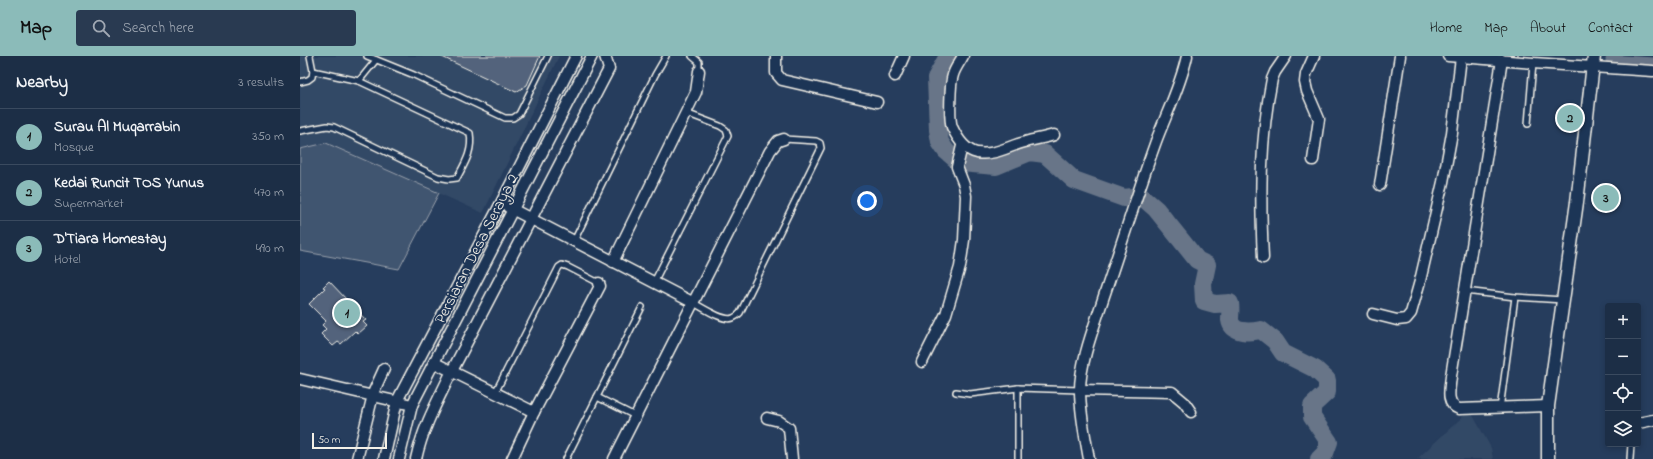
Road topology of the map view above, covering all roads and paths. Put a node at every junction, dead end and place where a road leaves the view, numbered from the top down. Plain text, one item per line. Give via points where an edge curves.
1 (310, 56) edge
2 (367, 56) edge
3 (548, 56) edge
4 (576, 56) edge
5 (592, 56) edge
6 (605, 56) edge
7 (666, 56) edge
8 (692, 56) edge
9 (776, 56) edge
10 (904, 56) edge
11 (963, 56) edge
12 (1187, 56) edge
13 (1286, 56) edge
14 (1314, 56) edge
15 (1400, 56) edge
16 (1448, 56) edge
17 (1461, 57) edge
18 (1476, 57) edge
19 (376, 60) junction
20 (1502, 60) junction
21 (1593, 61) edge
22 (1533, 64) junction
23 (313, 71) junction
24 (699, 71) joint
25 (1653, 71) edge
26 (895, 76) dead end
27 (359, 81) junction
28 (300, 82) edge
29 (877, 102) dead end
30 (686, 113) junction
31 (1528, 124) dead end
32 (300, 131) edge
33 (1054, 135) dead end
34 (784, 139) joint
35 (962, 147) junction
36 (1313, 160) dead end
37 (1380, 185) dead end
38 (501, 203) junction
39 (513, 210) junction
40 (530, 218) junction
41 (574, 241) junction
42 (1263, 258) dead end
43 (613, 262) junction
44 (654, 282) junction
45 (599, 283) joint
46 (1465, 291) junction
47 (1515, 297) junction
48 (1563, 300) junction
49 (692, 302) junction
50 (642, 307) dead end
51 (1373, 314) dead end
52 (922, 362) dead end
53 (435, 363) junction
54 (384, 369) dead end
55 (452, 371) junction
56 (300, 379) edge
57 (1018, 388) junction
58 (1080, 390) junction
59 (495, 392) junction
60 (956, 392) dead end
61 (373, 395) junction
62 (597, 398) junction
63 (397, 401) junction
64 (412, 405) junction
65 (1548, 406) junction
66 (1500, 409) junction
67 (534, 412) junction
68 (1192, 412) dead end
69 (635, 416) junction
70 (767, 418) dead end
71 (1653, 420) edge
72 (1641, 422) edge
73 (1631, 447) edge
74 (357, 459) edge
75 (384, 459) edge
76 (399, 459) edge
77 (416, 459) edge
78 (512, 459) edge
79 (566, 459) edge
80 (614, 459) edge
81 (792, 459) edge
82 (1018, 459) edge
83 (1089, 459) edge
84 (1548, 459) edge
85 (1630, 459) edge

1 - 23 lane
2 - 19 lane
3 - 19 lane via 519,114 513,118 505,118
4 - 38 street, Persiaran Desa Seraya 2
5 - 39 street, Persiaran Desa Seraya 2
6 - 40 street via 609,69
7 - 41 lane
8 - 24 lane via 699,62
9 - 29 street via 776,73 782,80
10 - 26 street
11 - 35 street via 950,86 952,126
12 - 58 street via 1180,83 1155,143 1095,323 1081,374
13 - 42 street via 1272,79 1263,138
14 - 36 street via 1305,82 1319,118
15 - 37 street
16 - 17 street
17 - 18 street
17 - 51 street via 1443,182 1411,313 1406,319 1397,320
18 - 20 street
19 - 27 lane
20 - 22 street
20 - 46 street
21 - 22 street
21 - 25 street
21 - 48 street
22 - 31 lane
23 - 27 lane
23 - 28 lane via 310,79
24 - 30 street via 696,92
27 - 32 lane via 470,134 470,155 457,178 438,177 334,127
30 - 43 street
30 - 44 lane via 720,126 726,130 728,136
33 - 35 street via 991,152 977,153
34 - 49 street via 778,141 770,151
34 - 49 lane via 816,141 820,143 821,148 740,313 734,318 725,318
35 - 52 street via 957,167 966,196 960,267 946,314
38 - 39 street
38 - 63 street, Persiaran Desa Seraya 2
39 - 40 street
39 - 53 street, Persiaran Desa Seraya 2
40 - 41 street
40 - 55 street
41 - 43 street
43 - 44 street
44 - 49 street
45 - 59 lane via 568,267 559,267
45 - 67 street via 600,286
46 - 47 lane
46 - 66 street via 1450,403 1459,409
47 - 48 lane
47 - 66 lane
48 - 65 street
49 - 69 street
50 - 62 lane
53 - 55 street
53 - 64 street, Persiaran Desa Seraya 2
54 - 61 street
55 - 59 street
55 - 77 street via 428,420
56 - 61 street
57 - 58 lane
57 - 60 lane via 970,394
57 - 82 lane
58 - 68 street via 1172,392
58 - 83 street via 1081,414
59 - 67 street
61 - 63 street
61 - 74 street
62 - 69 lane
62 - 79 lane
63 - 64 street
63 - 75 street, Persiaran Desa Seraya 2
64 - 76 street, Persiaran Desa Seraya 2
65 - 66 street
65 - 84 street
67 - 78 street
69 - 80 street
70 - 81 street via 779,421 789,428
71 - 72 street
73 - 85 lane

